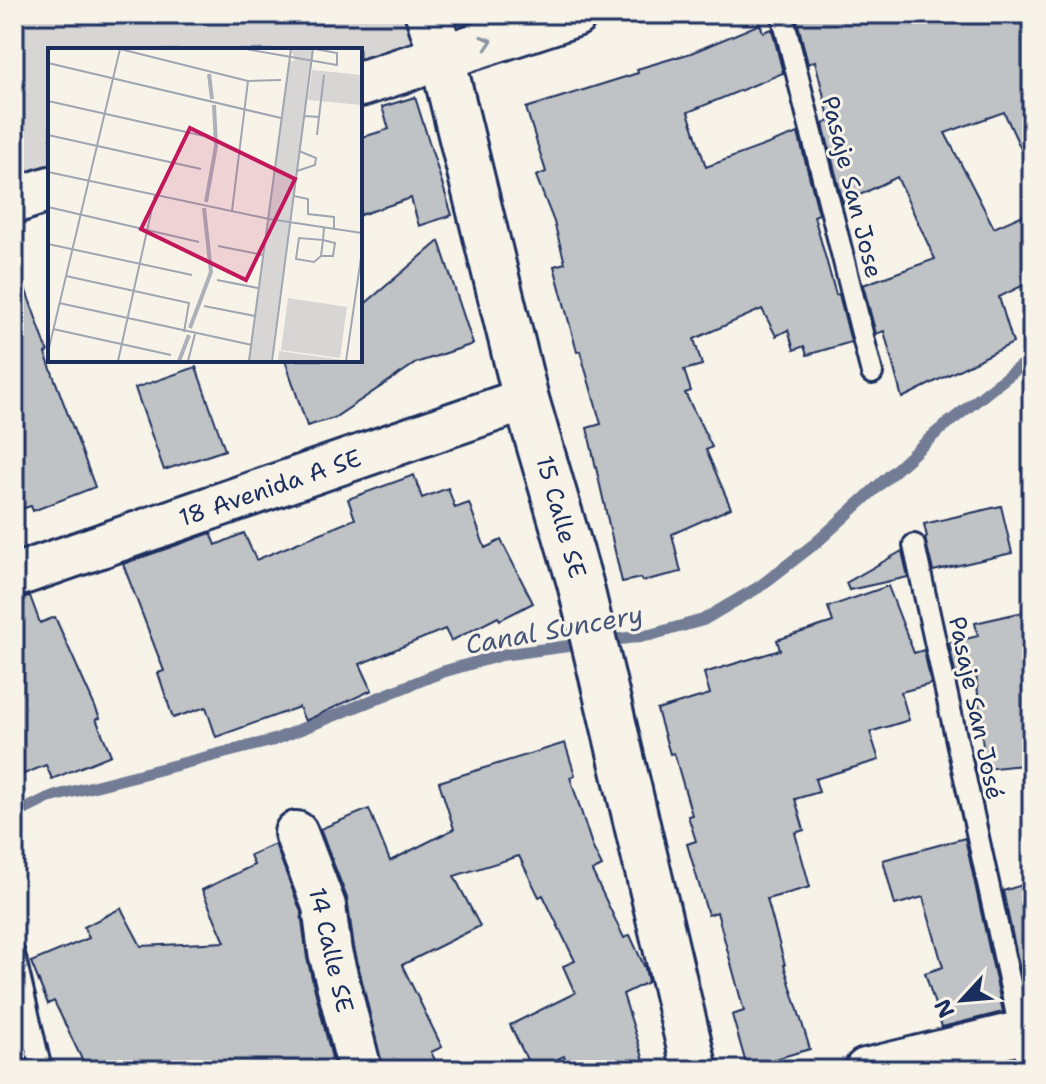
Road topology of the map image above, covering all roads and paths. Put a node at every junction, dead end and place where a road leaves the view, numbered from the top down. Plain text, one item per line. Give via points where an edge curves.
1 (428, 14) edge
2 (575, 14) edge
3 (782, 14) edge
4 (442, 57) junction
5 (362, 83) edge
6 (48, 190) edge
7 (14, 201) edge
8 (872, 373) dead end
9 (526, 399) junction
10 (914, 545) dead end
11 (14, 576) edge
12 (296, 833) dead end
13 (14, 954) edge
14 (1027, 1044) edge
15 (41, 1070) edge
16 (360, 1070) edge
17 (695, 1070) edge
18 (866, 1070) edge

1 - 4 street, 15 Calle SE
4 -> 2 street
3 - 8 lane, Pasaje San Jose
4 - 5 street
4 - 9 street, 15 Calle SE
6 - 7 street
9 - 11 street, 18 Avenida A SE
9 - 17 street, 15 Calle SE via 606,686
10 - 14 lane, Pasaje San José
12 - 16 street, 14 Calle SE via 324,906 330,952
13 - 15 lane
14 - 18 street

